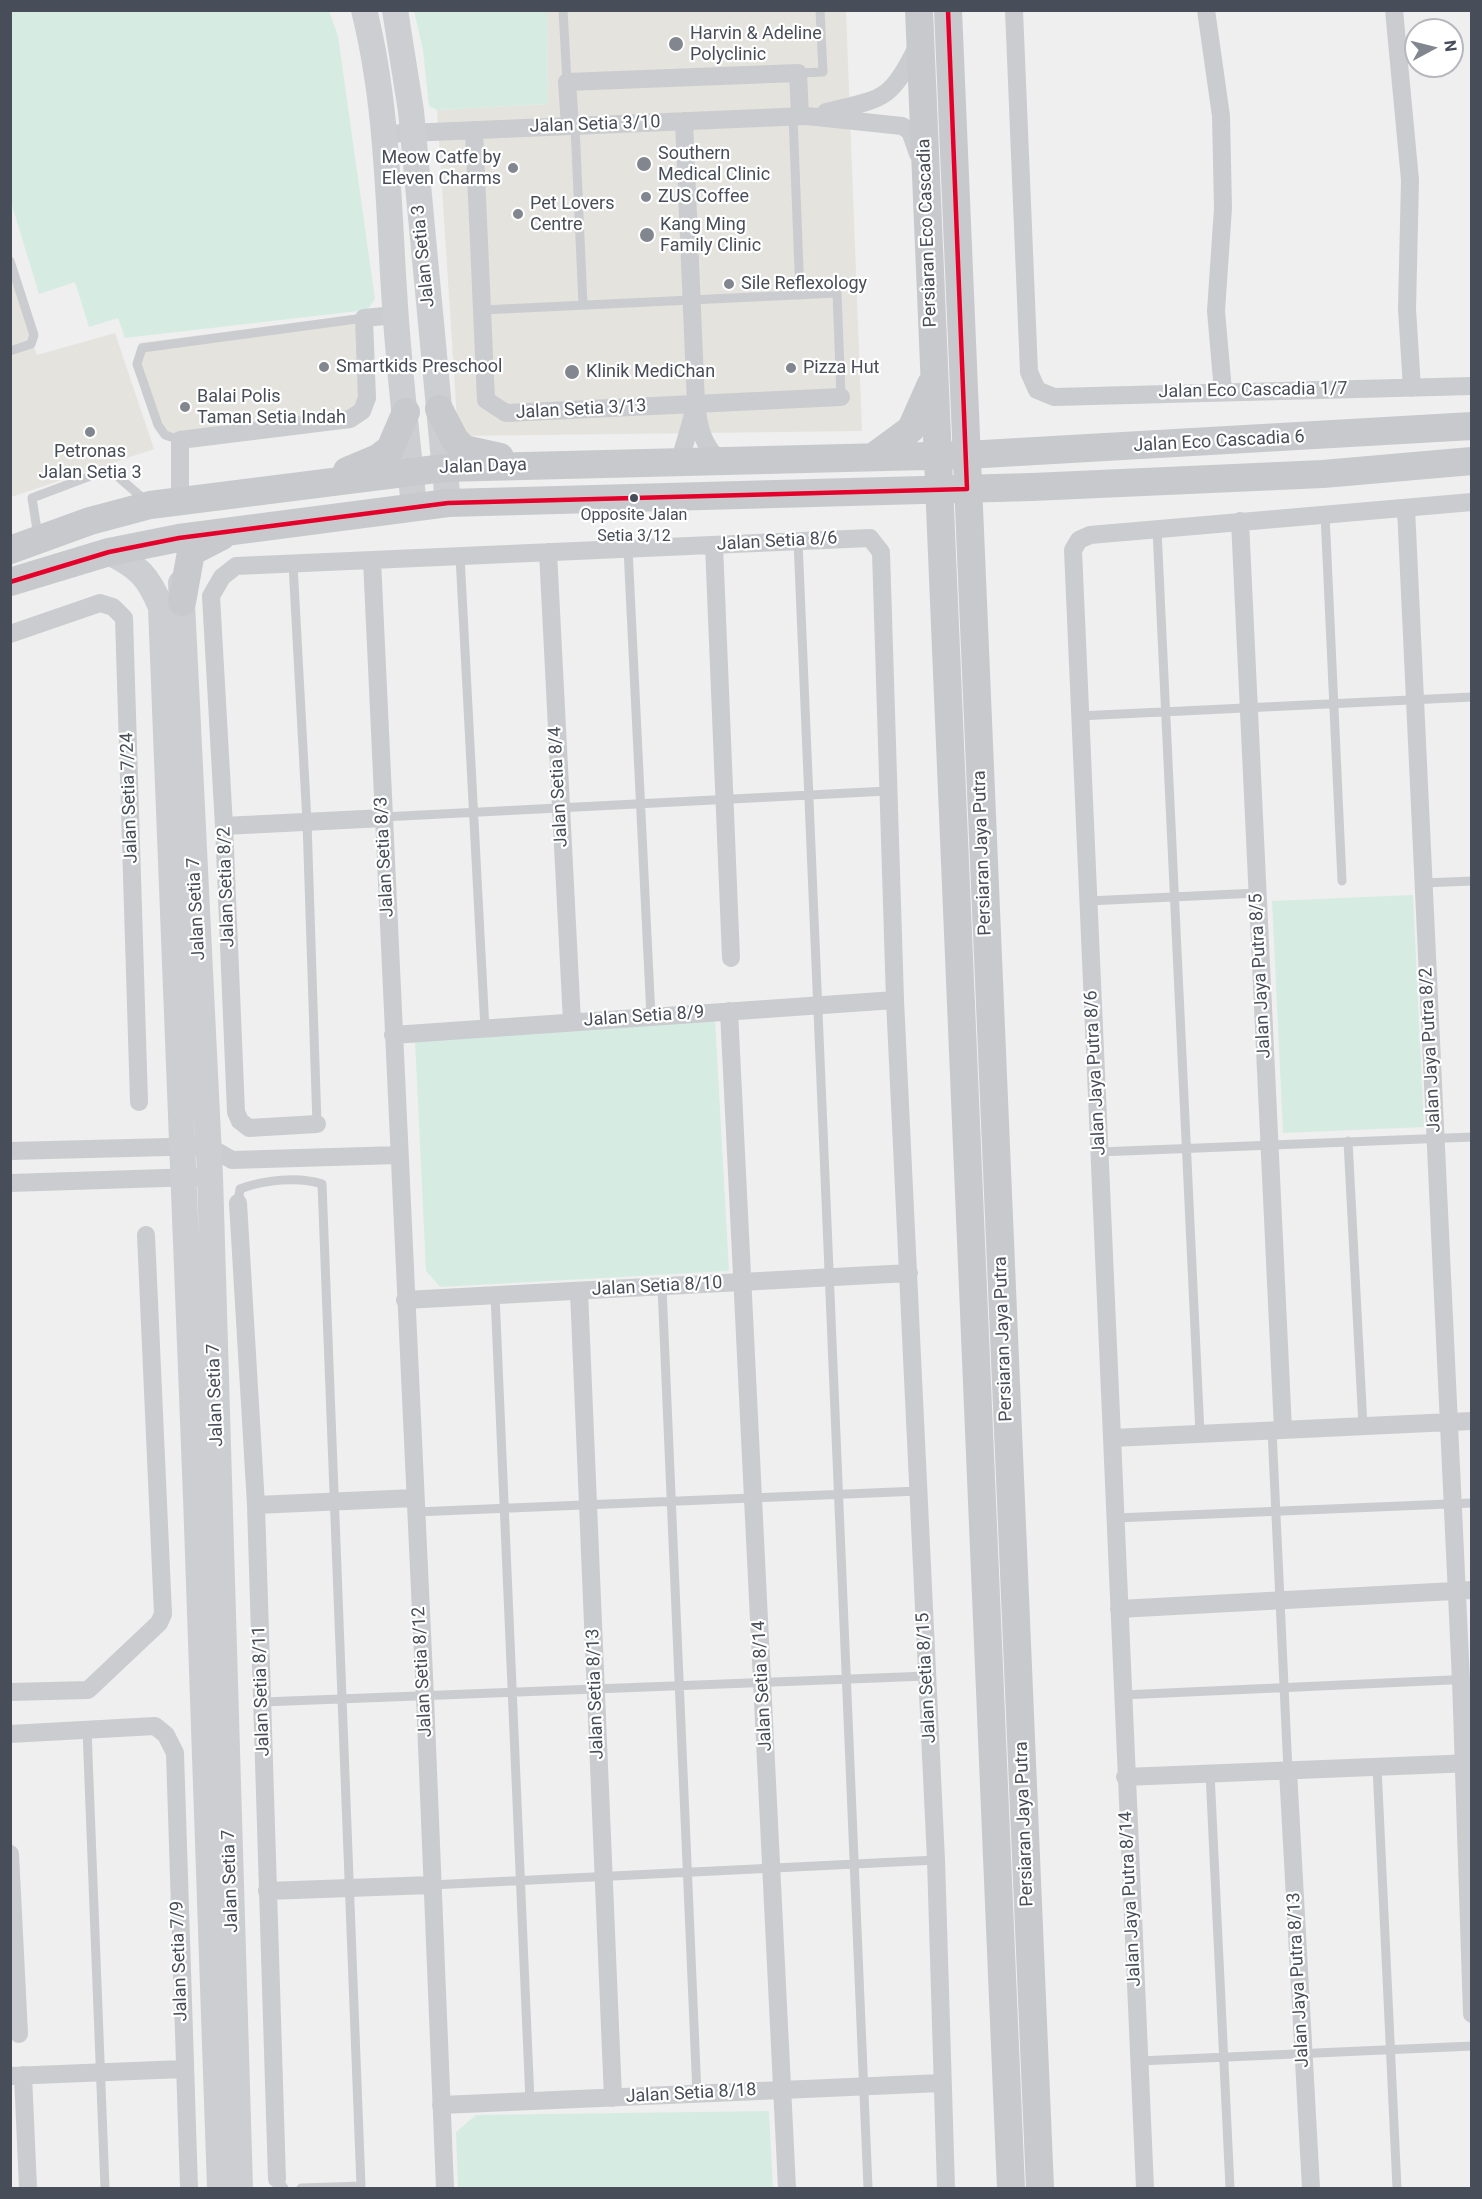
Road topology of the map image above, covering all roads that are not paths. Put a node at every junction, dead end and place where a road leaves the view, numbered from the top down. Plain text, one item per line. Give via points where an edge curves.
1 (364, 10) edge
2 (395, 10) edge
3 (563, 10) edge
4 (820, 10) edge
5 (918, 10) edge
6 (948, 10) edge
7 (1014, 10) edge
8 (1206, 10) edge
9 (1394, 10) edge
10 (920, 40) junction
11 (950, 52) junction
12 (798, 73) junction
13 (567, 82) junction
14 (923, 110) junction
15 (800, 116) junction
16 (684, 121) junction
17 (882, 122) junction
18 (573, 126) junction
19 (474, 130) junction
20 (412, 132) junction
21 (384, 134) junction
22 (926, 176) junction
23 (10, 261) edge
24 (800, 295) junction
25 (691, 299) junction
26 (583, 305) junction
27 (482, 310) junction
28 (395, 315) junction
29 (364, 318) junction
30 (10, 351) edge
31 (934, 376) junction
32 (1472, 386) edge
33 (1412, 388) junction
34 (1223, 391) junction
35 (841, 397) joint
36 (963, 401) junction
37 (696, 404) junction
38 (439, 409) junction
39 (406, 412) junction
40 (1472, 426) edge
41 (180, 440) junction
42 (1028, 452) junction
43 (966, 455) junction
44 (938, 456) junction
45 (873, 458) junction
46 (720, 461) junction
47 (1472, 461) edge
48 (674, 462) junction
49 (531, 466) junction
50 (444, 468) junction
51 (411, 471) junction
52 (330, 481) junction
53 (1032, 487) junction
54 (967, 489) junction
55 (939, 490) junction
56 (876, 492) junction
57 (180, 501) junction
58 (1472, 502) edge
59 (448, 503) junction
60 (150, 505) junction
61 (414, 507) junction
62 (1406, 508) junction
63 (1325, 514) junction
64 (90, 521) junction
65 (1240, 521) junction
66 (1157, 530) junction
67 (235, 531) junction
68 (179, 538) junction
69 (39, 539) junction
70 (798, 541) junction
71 (714, 545) junction
72 (628, 549) junction
73 (10, 550) edge
74 (109, 552) junction
75 (548, 552) junction
76 (460, 556) junction
77 (372, 560) junction
78 (970, 563) junction
79 (293, 564) junction
80 (942, 566) junction
81 (222, 577) joint
82 (10, 582) edge
83 (172, 604) junction
84 (10, 634) edge
85 (1472, 697) edge
86 (1414, 700) junction
87 (1334, 704) junction
88 (1249, 708) junction
89 (1166, 712) junction
90 (1079, 716) junction
91 (888, 791) junction
92 (808, 795) junction
93 (724, 800) junction
94 (640, 804) junction
95 (560, 808) junction
96 (473, 813) junction
97 (383, 817) junction
98 (307, 822) junction
99 (224, 826) junction
100 (1342, 881) dead end
101 (1472, 881) edge
102 (1423, 883) junction
103 (1257, 893) junction
104 (1175, 897) junction
105 (1088, 901) junction
106 (731, 958) dead end
107 (895, 1000) junction
108 (818, 1005) junction
109 (729, 1011) junction
110 (651, 1017) junction
111 (572, 1022) junction
112 (485, 1029) junction
113 (393, 1035) junction
114 (139, 1101) dead end
115 (317, 1124) joint
116 (1472, 1137) edge
117 (1435, 1139) junction
118 (1348, 1141) junction
119 (1269, 1144) junction
120 (208, 1146) junction
121 (181, 1147) junction
122 (1187, 1148) junction
123 (128, 1149) junction
124 (10, 1151) edge
125 (1100, 1152) junction
126 (399, 1155) junction
127 (232, 1160) junction
128 (210, 1176) junction
129 (182, 1177) junction
130 (130, 1180) junction
131 (10, 1183) edge
132 (238, 1203) joint
133 (146, 1235) dead end
134 (909, 1273) junction
135 (830, 1278) junction
136 (742, 1282) junction
137 (662, 1287) junction
138 (579, 1291) junction
139 (495, 1295) junction
140 (405, 1300) junction
141 (1472, 1421) edge
142 (1447, 1422) junction
143 (1363, 1426) junction
144 (1278, 1430) junction
145 (1200, 1434) junction
146 (1113, 1438) junction
147 (919, 1491) junction
148 (839, 1494) junction
149 (753, 1497) junction
150 (334, 1501) junction
151 (673, 1501) junction
152 (1472, 1503) edge
153 (588, 1504) junction
154 (1452, 1504) junction
155 (256, 1505) junction
156 (415, 1505) junction
157 (504, 1508) junction
158 (1276, 1511) junction
159 (1116, 1518) junction
160 (1464, 1591) edge
161 (1280, 1600) junction
162 (1119, 1609) junction
163 (927, 1676) junction
164 (847, 1679) junction
165 (1466, 1680) edge
166 (764, 1683) junction
167 (681, 1686) junction
168 (1284, 1688) junction
169 (596, 1690) junction
170 (10, 1692) edge
171 (512, 1694) junction
172 (1123, 1695) junction
173 (425, 1697) junction
174 (342, 1698) junction
175 (263, 1702) junction
176 (87, 1730) junction
177 (10, 1734) edge
178 (1467, 1763) edge
179 (1377, 1767) junction
180 (1288, 1771) junction
181 (1210, 1773) junction
182 (1125, 1777) junction
183 (10, 1854) edge
184 (936, 1860) junction
185 (855, 1864) junction
186 (771, 1869) junction
187 (688, 1871) junction
188 (604, 1875) junction
189 (520, 1881) junction
190 (431, 1885) junction
191 (349, 1886) junction
192 (267, 1891) junction
193 (1472, 2014) edge
194 (19, 2034) dead end
195 (1472, 2046) edge
196 (1391, 2049) junction
197 (1303, 2053) junction
198 (1224, 2057) junction
199 (1139, 2061) junction
200 (183, 2068) junction
201 (100, 2072) junction
202 (17, 2076) edge
203 (941, 2083) junction
204 (864, 2086) junction
205 (782, 2090) junction
206 (697, 2094) junction
207 (614, 2097) junction
208 (530, 2101) junction
209 (441, 2105) junction
210 (281, 2184) edge
211 (28, 2188) edge
212 (105, 2188) edge
213 (189, 2188) edge
214 (220, 2188) edge
215 (240, 2188) edge
216 (301, 2188) edge
217 (445, 2188) edge
218 (787, 2188) edge
219 (868, 2188) edge
220 (946, 2188) edge
221 (1011, 2188) edge
222 (1040, 2188) edge
223 (1145, 2188) edge
224 (1230, 2188) edge
225 (1311, 2188) edge
226 (1397, 2188) edge

1 - 21 street, Jalan Setia 3
2 - 20 street, Jalan Setia 3
3 - 13 lane
4 - 12 lane via 822,72
5 - 10 main road, Persiaran Eco Cascadia
6 - 11 main road, Persiaran Eco Cascadia
7 - 34 street, Jalan Eco Cascadia 1/7 via 1029,372 1037,390 1054,397
8 - 34 street via 1221,116 1223,208 1216,311
9 - 33 street via 1410,180 1407,309
10 - 14 main road, Persiaran Eco Cascadia
10 - 15 street via 901,79 879,100
11 - 14 street via 935,102
11 - 36 main road, Persiaran Eco Cascadia
12 - 13 street
12 - 15 street
13 - 18 street
14 - 17 street via 914,117
14 - 22 main road, Persiaran Eco Cascadia
15 - 16 street, Jalan Setia 3/10
15 - 17 street
15 - 24 lane
16 - 18 street, Jalan Setia 3/10
16 - 25 street
17 - 22 street via 910,131
18 - 19 street, Jalan Setia 3/10
18 - 26 lane
19 - 20 street, Jalan Setia 3/10
19 - 27 street, Jalan Setia 3/13
20 - 21 street, Jalan Setia 3/10
20 - 38 street, Jalan Setia 3
21 - 28 street, Jalan Setia 3
22 - 31 main road, Persiaran Eco Cascadia
23 - 30 lane via 34,335 31,344
24 - 25 lane
24 - 35 lane via 837,293
25 - 26 lane
25 - 37 street
26 - 27 lane
27 - 37 street, Jalan Setia 3/13 via 486,400 506,413
28 - 29 street
28 - 39 street, Jalan Setia 3
29 - 41 street via 367,398 362,411 350,419
29 - 41 lane via 142,348 137,364 158,424 165,435
31 - 44 main road, Persiaran Eco Cascadia
31 - 45 main road via 911,429
32 - 33 street, Jalan Eco Cascadia 1/7
33 - 34 street, Jalan Eco Cascadia 1/7
35 - 37 street, Jalan Setia 3/13
36 - 42 main road via 978,427 992,440
36 - 43 main road, Persiaran Eco Cascadia
37 - 46 street via 700,435
37 - 48 street via 688,438
38 - 49 main road via 454,440 464,449
38 - 50 street, Jalan Setia 3
39 - 51 street, Jalan Setia 3
39 - 52 main road via 390,449
40 - 42 main road, Jalan Eco Cascadia 6
41 - 57 street
42 - 43 main road, Jalan Eco Cascadia 6
43 - 44 main road, Jalan Daya
43 - 54 main road, Persiaran Eco Cascadia
44 - 45 main road, Jalan Daya
44 - 55 main road, Persiaran Eco Cascadia
45 - 46 main road, Jalan Daya
46 - 48 main road, Jalan Daya
47 - 53 main road, Jalan Eco Cascadia 6 via 1323,474
48 - 49 main road, Jalan Daya
49 - 50 main road, Jalan Daya
50 - 51 main road, Jalan Daya
50 - 59 street, Jalan Setia 3
51 - 52 main road, Jalan Daya
51 - 61 street, Jalan Setia 3
52 - 57 main road, Jalan Daya
53 - 54 main road, Jalan Eco Cascadia 6
53 - 78 main road via 992,507 976,534
54 - 55 main road, Jalan Daya
54 - 78 main road, Persiaran Jaya Putra
55 - 56 main road, Jalan Daya
55 - 80 main road, Persiaran Jaya Putra
56 - 59 main road, Jalan Daya
56 - 80 main road via 906,501 916,509
57 - 60 main road, Jalan Daya
58 - 62 street
59 - 61 main road, Jalan Daya
60 - 64 main road, Jalan Daya
60 - 69 lane via 109,469 32,498
61 - 67 main road, Jalan Daya
62 - 63 street
62 - 86 street, Jalan Jaya Putra 8/2
63 - 65 street
63 - 87 lane
64 - 68 main road via 141,524
64 - 69 main road, Jalan Daya
65 - 66 street
65 - 88 street, Jalan Jaya Putra 8/5
66 - 89 lane
66 - 90 street, Jalan Jaya Putra 8/6 via 1090,534 1072,550
67 - 68 main road, Jalan Daya
67 - 83 main road via 191,552
68 - 74 main road, Jalan Daya
68 - 83 street
69 - 73 main road, Jalan Daya
70 - 71 street, Jalan Setia 8/6
70 - 91 street, Jalan Setia 8/6 via 870,538 881,552
70 - 92 lane
71 - 72 street, Jalan Setia 8/6
71 - 93 street
72 - 75 street, Jalan Setia 8/6
72 - 94 lane
74 - 82 main road, Jalan Daya
74 - 83 street via 135,565
75 - 76 street, Jalan Setia 8/6
75 - 95 street, Jalan Setia 8/4
76 - 77 street, Jalan Setia 8/6
76 - 96 lane
77 - 79 street, Jalan Setia 8/6
77 - 97 street, Jalan Setia 8/3
78 - 222 main road, Persiaran Jaya Putra
79 - 81 street, Jalan Setia 8/6 via 236,566
79 - 98 lane
80 - 221 main road, Persiaran Jaya Putra
81 - 99 street, Jalan Setia 8/2 via 211,596
83 - 120 street, Jalan Setia 7
83 - 121 street, Jalan Setia 7
84 - 114 street, Jalan Setia 7/24 via 100,603 113,607 124,618
85 - 86 lane
86 - 87 lane
86 - 102 street, Jalan Jaya Putra 8/2
87 - 88 lane
87 - 100 lane
88 - 89 lane
88 - 103 street, Jalan Jaya Putra 8/5
89 - 90 lane
89 - 104 lane
90 - 105 street, Jalan Jaya Putra 8/6
91 - 92 lane
91 - 107 street, Jalan Setia 8/6
92 - 93 lane
92 - 108 lane
93 - 94 lane
93 - 106 street
94 - 95 lane
94 - 110 lane
95 - 96 lane
95 - 111 street, Jalan Setia 8/4
96 - 97 lane
96 - 112 lane
97 - 98 street
97 - 113 street, Jalan Setia 8/3
98 - 99 street
98 - 115 lane
99 - 115 street, Jalan Setia 8/2 via 236,1112 249,1128
101 - 102 lane
102 - 117 street, Jalan Jaya Putra 8/2
103 - 104 lane
103 - 119 street, Jalan Jaya Putra 8/5
104 - 105 lane
104 - 122 lane
105 - 125 street, Jalan Jaya Putra 8/6
107 - 108 street, Jalan Setia 8/9
107 - 134 street, Jalan Setia 8/6
108 - 109 street, Jalan Setia 8/9
108 - 135 lane
109 - 110 street, Jalan Setia 8/9
109 - 136 street, Jalan Setia 8/14
110 - 111 street, Jalan Setia 8/9
111 - 112 street, Jalan Setia 8/9
112 - 113 street, Jalan Setia 8/9
113 - 126 street, Jalan Setia 8/3
116 - 117 lane
117 - 118 lane
117 - 142 street, Jalan Jaya Putra 8/2
118 - 119 lane
118 - 143 lane
119 - 122 lane
119 - 144 street, Jalan Jaya Putra 8/5
120 - 121 street
120 - 127 street
120 - 128 street, Jalan Setia 7
121 - 123 street
121 - 129 street, Jalan Setia 7
122 - 125 lane
122 - 145 lane
123 - 124 street
123 - 130 street
125 - 146 street, Jalan Jaya Putra 8/6
126 - 127 street
126 - 140 street, Jalan Setia 8/12
127 - 128 street
128 - 129 street
128 - 215 street, Jalan Setia 7
129 - 130 street
129 - 214 street, Jalan Setia 7
130 - 131 street
132 - 150 lane via 240,1189 253,1184 310,1180 322,1184
132 - 155 street, Jalan Setia 8/11
133 - 170 street via 163,1614 159,1623 88,1690
134 - 135 street, Jalan Setia 8/10
134 - 147 street, Jalan Setia 8/15
135 - 136 street, Jalan Setia 8/10
135 - 148 lane
136 - 137 street, Jalan Setia 8/10
136 - 149 street, Jalan Setia 8/14
137 - 138 street, Jalan Setia 8/10
137 - 151 lane
138 - 139 street, Jalan Setia 8/10
138 - 153 street, Jalan Setia 8/13
139 - 140 street, Jalan Setia 8/10
139 - 157 lane
140 - 156 street, Jalan Setia 8/12
141 - 142 street
142 - 143 street
142 - 154 street, Jalan Jaya Putra 8/2
143 - 144 street
144 - 145 street
144 - 158 lane
145 - 146 street
146 - 159 street, Jalan Jaya Putra 8/6
147 - 148 lane
147 - 163 street, Jalan Setia 8/15
148 - 149 lane
148 - 164 lane
149 - 151 lane
149 - 166 street, Jalan Setia 8/14
150 - 155 street
150 - 156 street
150 - 174 lane
151 - 153 lane
151 - 167 lane
152 - 154 lane
153 - 157 lane
153 - 169 street, Jalan Setia 8/13
154 - 158 lane
154 - 160 street, Jalan Jaya Putra 8/2
155 - 175 street, Jalan Setia 8/11
156 - 157 lane
156 - 173 street, Jalan Setia 8/12
157 - 171 lane
158 - 159 lane
158 - 161 lane
159 - 162 street, Jalan Jaya Putra 8/6
160 - 161 street
160 - 165 street, Jalan Jaya Putra 8/2
161 - 162 street
161 - 168 lane
162 - 172 street, Jalan Jaya Putra 8/14
163 - 164 lane
163 - 184 street, Jalan Setia 8/15
164 - 166 lane
164 - 185 lane
165 - 168 lane
165 - 178 street, Jalan Jaya Putra 8/2
166 - 167 lane
166 - 186 street, Jalan Setia 8/14
167 - 169 lane
167 - 187 lane
168 - 172 lane
168 - 180 lane
169 - 171 lane
169 - 188 street, Jalan Setia 8/13
171 - 173 lane
171 - 189 lane
172 - 182 street, Jalan Jaya Putra 8/14
173 - 174 lane
173 - 190 street, Jalan Setia 8/12
174 - 175 lane
174 - 191 lane
175 - 192 street, Jalan Setia 8/11
176 - 177 street
176 - 200 street, Jalan Setia 7/9 via 155,1726 166,1735 175,1753
176 - 201 lane
178 - 179 street
178 - 193 street, Jalan Jaya Putra 8/2
179 - 180 street
179 - 196 lane
180 - 181 street
180 - 197 street, Jalan Jaya Putra 8/13
181 - 182 street
181 - 198 lane
182 - 199 street, Jalan Jaya Putra 8/14
183 - 194 street
184 - 185 lane
184 - 203 street, Jalan Setia 8/15
185 - 186 lane
185 - 204 lane
186 - 187 lane
186 - 205 street, Jalan Setia 8/14
187 - 188 lane
187 - 206 lane
188 - 189 lane
188 - 207 street, Jalan Setia 8/13
189 - 190 lane
189 - 208 lane
190 - 191 street
190 - 209 street, Jalan Setia 8/12
191 - 192 street
191 - 216 lane via 361,2186
192 - 210 street, Jalan Setia 8/11
195 - 196 lane
196 - 197 lane
196 - 226 lane
197 - 198 lane
197 - 225 street, Jalan Jaya Putra 8/13
198 - 199 lane
198 - 224 lane
199 - 223 street, Jalan Jaya Putra 8/14
200 - 201 street
200 - 213 street, Jalan Setia 7/9
201 - 202 street
201 - 212 lane
202 - 211 street
203 - 204 street, Jalan Setia 8/18
203 - 220 street, Jalan Setia 8/15
204 - 205 street, Jalan Setia 8/18
204 - 219 lane
205 - 206 street, Jalan Setia 8/18
205 - 218 street, Jalan Setia 8/14
206 - 207 street, Jalan Setia 8/18
207 - 208 street, Jalan Setia 8/18
208 - 209 street, Jalan Setia 8/18
209 - 217 street, Jalan Setia 8/12

